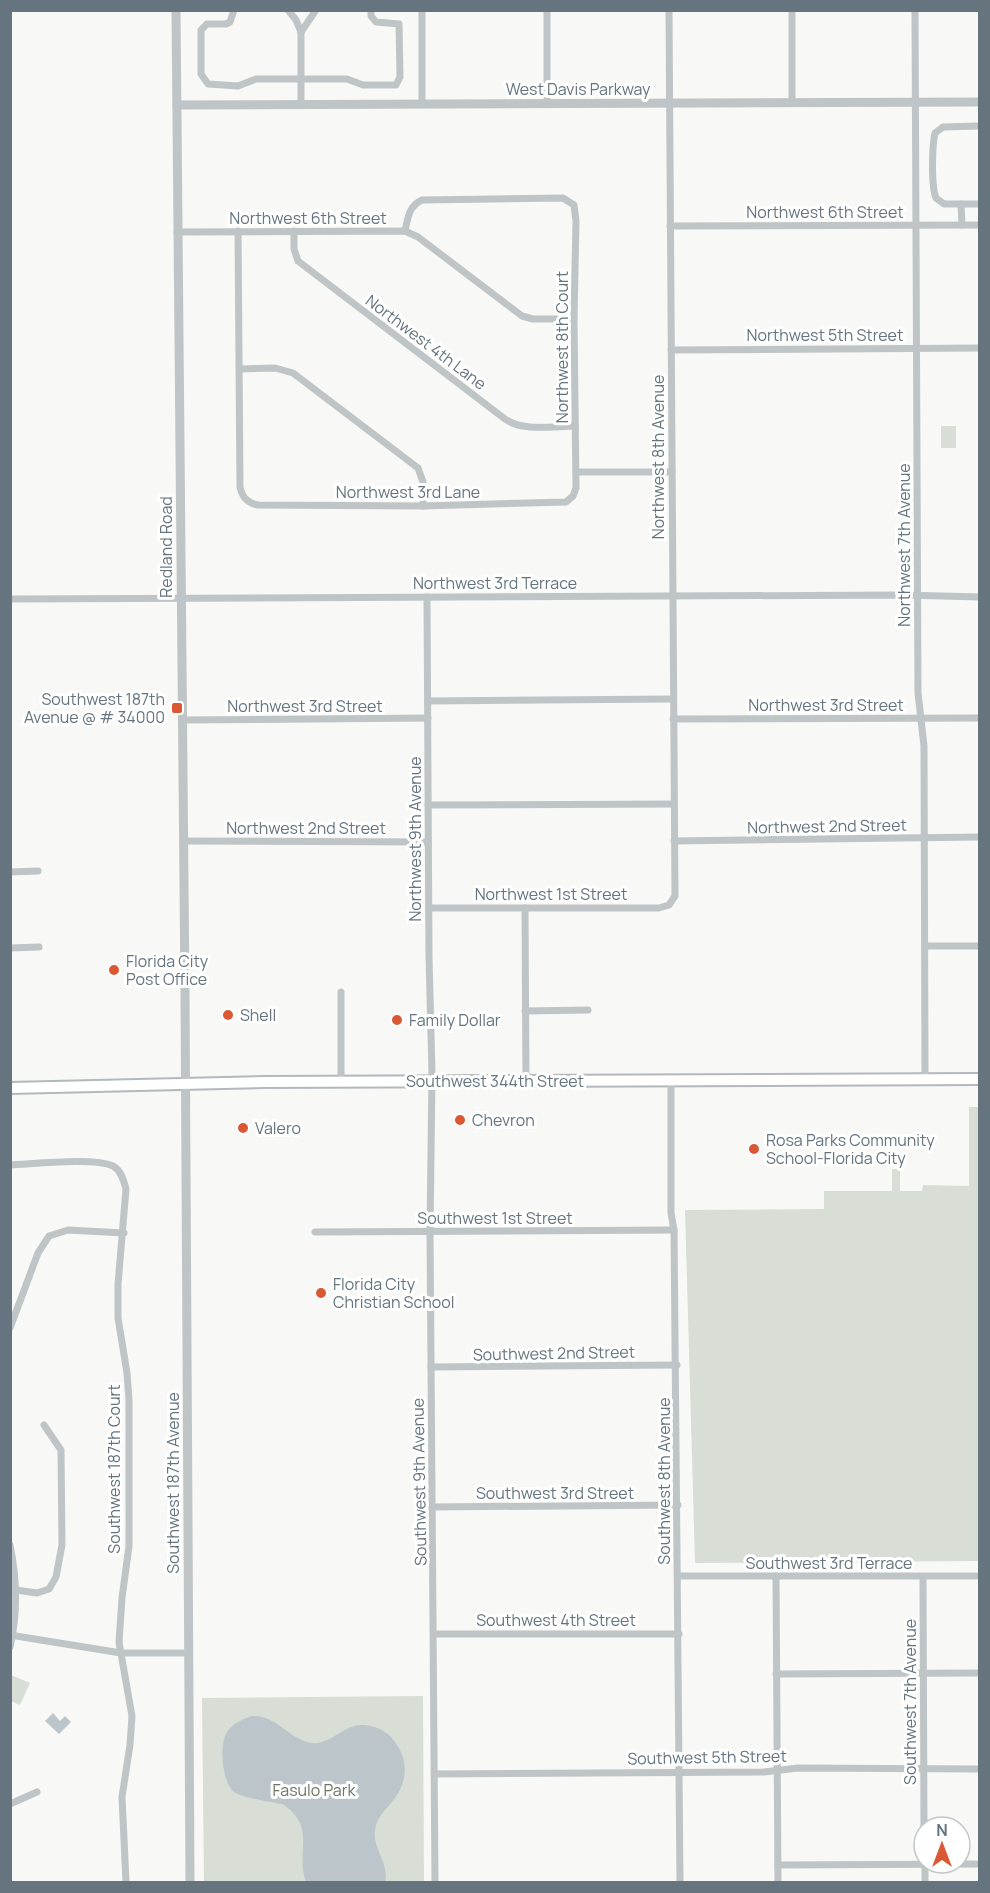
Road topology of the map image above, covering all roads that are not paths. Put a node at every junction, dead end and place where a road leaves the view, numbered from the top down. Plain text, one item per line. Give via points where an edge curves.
1 (176, 10) edge
2 (234, 10) edge
3 (288, 10) edge
4 (316, 10) edge
5 (371, 10) edge
6 (423, 10) edge
7 (547, 10) edge
8 (669, 10) edge
9 (792, 10) edge
10 (915, 10) edge
11 (301, 32) junction
12 (301, 79) junction
13 (792, 102) junction
14 (915, 102) junction
15 (980, 102) edge
16 (669, 103) junction
17 (177, 105) junction
18 (301, 105) junction
19 (422, 105) junction
20 (547, 105) junction
21 (980, 126) edge
22 (563, 198) joint
23 (961, 204) junction
24 (980, 204) edge
25 (915, 225) junction
26 (962, 225) junction
27 (980, 225) edge
28 (670, 226) junction
29 (238, 231) junction
30 (294, 231) junction
31 (405, 231) junction
32 (177, 232) junction
33 (574, 319) junction
34 (916, 348) junction
35 (980, 348) edge
36 (671, 350) junction
37 (240, 369) junction
38 (575, 426) junction
39 (576, 472) junction
40 (672, 472) junction
41 (570, 500) joint
42 (423, 506) junction
43 (672, 596) junction
44 (918, 596) junction
45 (427, 597) junction
46 (980, 597) edge
47 (181, 598) junction
48 (10, 599) edge
49 (673, 699) junction
50 (428, 701) junction
51 (428, 718) junction
52 (921, 718) junction
53 (980, 718) edge
54 (673, 719) junction
55 (182, 720) junction
56 (674, 804) junction
57 (428, 805) junction
58 (980, 837) edge
59 (925, 838) junction
60 (184, 841) junction
61 (674, 841) junction
62 (428, 842) junction
63 (10, 872) edge
64 (38, 872) dead end
65 (672, 902) joint
66 (429, 908) junction
67 (525, 908) junction
68 (925, 946) junction
69 (980, 946) edge
70 (39, 947) dead end
71 (10, 948) edge
72 (341, 992) dead end
73 (588, 1010) dead end
74 (525, 1011) junction
75 (980, 1078) edge
76 (925, 1079) junction
77 (671, 1080) junction
78 (341, 1081) junction
79 (432, 1081) junction
80 (526, 1081) junction
81 (185, 1084) junction
82 (10, 1088) edge
83 (10, 1165) edge
84 (674, 1230) junction
85 (315, 1232) dead end
86 (430, 1232) junction
87 (124, 1233) junction
88 (10, 1328) edge
89 (677, 1365) junction
90 (431, 1368) junction
91 (44, 1425) dead end
92 (678, 1505) junction
93 (432, 1507) junction
94 (10, 1545) edge
95 (678, 1576) junction
96 (776, 1576) junction
97 (980, 1576) edge
98 (923, 1577) junction
99 (16, 1590) junction
100 (434, 1634) junction
101 (679, 1634) junction
102 (12, 1635) edge
103 (10, 1647) edge
104 (122, 1653) junction
105 (189, 1653) junction
106 (980, 1672) edge
107 (924, 1673) junction
108 (776, 1674) junction
109 (923, 1769) junction
110 (980, 1769) edge
111 (777, 1770) junction
112 (680, 1773) junction
113 (435, 1774) junction
114 (37, 1792) dead end
115 (10, 1804) edge
116 (924, 1815) edge
117 (778, 1864) junction
118 (912, 1864) edge
119 (126, 1882) edge
120 (190, 1882) edge
121 (435, 1882) edge
122 (680, 1882) edge
123 (778, 1882) edge

1 - 17 street, Redland Road
2 - 12 street via 231,22 207,24 201,30 201,74 208,84 237,86 256,79
3 - 11 street
4 - 11 street
5 - 12 street via 376,22 399,24 400,77 396,85
6 - 19 street
7 - 20 street
8 - 16 street, Northwest 8th Avenue
9 - 13 street
10 - 14 street, Northwest 7th Avenue
11 - 12 street
12 - 18 street
13 - 14 street, West Davis Parkway
13 - 16 street, West Davis Parkway
14 - 15 street, West Davis Parkway
14 - 25 street, Northwest 7th Avenue
16 - 20 street, West Davis Parkway
16 - 28 street, Northwest 8th Avenue
17 - 18 street, West Davis Parkway
17 - 32 street, Redland Road
18 - 19 street, West Davis Parkway
19 - 20 street, West Davis Parkway
21 - 23 street via 943,127 934,136 935,196 944,204
22 - 31 street, Northwest 6th Street via 422,200 413,206
22 - 33 street, Northwest 8th Court via 574,205 576,221
23 - 24 street
23 - 26 street
25 - 26 street, Northwest 6th Street
25 - 28 street, Northwest 6th Street
25 - 34 street, Northwest 7th Avenue
26 - 27 street, Northwest 6th Street
28 - 36 street, Northwest 8th Avenue
29 - 30 street, Northwest 6th Street
29 - 32 street, Northwest 6th Street
29 - 37 street
30 - 31 street, Northwest 6th Street
30 - 38 street, Northwest 4th Lane via 298,261 513,425
31 - 33 street via 522,316
32 - 47 street, Redland Road
33 - 38 street, Northwest 8th Court
34 - 35 street, Northwest 5th Street
34 - 36 street, Northwest 5th Street
34 - 44 street, Northwest 7th Avenue
36 - 40 street, Northwest 8th Avenue
37 - 42 street via 275,368 293,373 418,468 423,482
37 - 42 street, Northwest 3rd Lane via 240,487 247,501 258,505
38 - 39 street, Northwest 8th Court
39 - 40 street
39 - 41 street, Northwest 8th Court
40 - 43 street, Northwest 8th Avenue
41 - 42 street, Northwest 3rd Lane via 561,504
43 - 44 street, Northwest 3rd Terrace
43 - 45 street, Northwest 3rd Terrace
43 - 49 street, Northwest 8th Avenue
44 - 46 street, Northwest 3rd Terrace
44 - 52 street, Northwest 7th Avenue
45 - 47 street, Northwest 3rd Terrace
45 - 50 street, Northwest 9th Avenue
47 - 48 street, Northwest 3rd Terrace
47 - 55 street, Redland Road
49 - 50 street
49 - 54 street, Northwest 8th Avenue
50 - 51 street, Northwest 9th Avenue
51 - 55 street, Northwest 3rd Street
51 - 57 street, Northwest 9th Avenue
52 - 53 street, Northwest 3rd Street
52 - 54 street, Northwest 3rd Street
52 - 59 street, Northwest 7th Avenue
54 - 56 street, Northwest 8th Avenue
55 - 60 street, Redland Road
56 - 57 street
56 - 61 street, Northwest 8th Avenue
57 - 62 street, Northwest 9th Avenue
58 - 59 street, Northwest 2nd Street
59 - 61 street, Northwest 2nd Street
59 - 68 street, Northwest 7th Avenue
60 - 62 street, Northwest 2nd Street
60 - 81 street, Redland Road
61 - 65 street, Northwest 8th Avenue
62 - 66 street, Northwest 9th Avenue
63 - 64 street
65 - 67 street, Northwest 1st Street via 659,908
66 - 67 street, Northwest 1st Street
66 - 79 street, Northwest 9th Avenue
67 - 74 street
68 - 69 street
68 - 76 street, Northwest 7th Avenue
70 - 71 street
72 - 78 street
73 - 74 street
74 - 80 street
75 - 76 main road, Southwest 344th Street
76 - 77 main road, Southwest 344th Street
77 - 80 main road, Southwest 344th Street
77 - 84 street, Southwest 8th Avenue
78 - 79 main road, Southwest 344th Street
78 - 81 main road, Southwest 344th Street
79 - 80 main road, Southwest 344th Street
79 - 86 street, Southwest 9th Avenue
81 - 82 main road, Southwest 344th Street
81 - 105 street, Southwest 187th Avenue
83 - 87 street, Southwest 187th Court via 95,1162 114,1166 126,1189
84 - 86 street, Southwest 1st Street
84 - 89 street, Southwest 8th Avenue
85 - 86 street, Southwest 1st Street
86 - 90 street, Southwest 9th Avenue
87 - 88 street via 68,1230 49,1236 38,1253
87 - 104 street, Southwest 187th Court via 118,1318 129,1400 129,1546 120,1631
89 - 90 street, Southwest 2nd Street
89 - 92 street, Southwest 8th Avenue
90 - 93 street, Southwest 9th Avenue
91 - 99 street via 61,1450 62,1545 56,1577 49,1589 37,1593
92 - 93 street, Southwest 3rd Street
92 - 95 street, Southwest 8th Avenue
93 - 100 street, Southwest 9th Avenue
94 - 99 street
95 - 96 street, Southwest 3rd Terrace
95 - 101 street, Southwest 8th Avenue
96 - 98 street, Southwest 3rd Terrace
96 - 108 street
97 - 98 street, Southwest 3rd Terrace
98 - 107 street, Southwest 7th Avenue
99 - 102 street
100 - 101 street, Southwest 4th Street
100 - 113 street, Southwest 9th Avenue
101 - 112 street, Southwest 8th Avenue
102 - 103 street
102 - 104 street
104 - 105 street
104 - 119 street, Southwest 187th Court via 132,1716 122,1797
105 - 120 street, Southwest 187th Avenue
106 - 107 street
107 - 108 street
107 - 109 street, Southwest 7th Avenue
108 - 111 street
109 - 110 street, Southwest 5th Street
109 - 111 street, Southwest 5th Street
109 - 116 street, Southwest 7th Avenue
111 - 112 street, Southwest 5th Street
111 - 117 street
112 - 113 street, Southwest 5th Street
112 - 122 street, Southwest 8th Avenue
113 - 121 street, Southwest 9th Avenue
114 - 115 street
117 - 118 street
117 - 123 street

